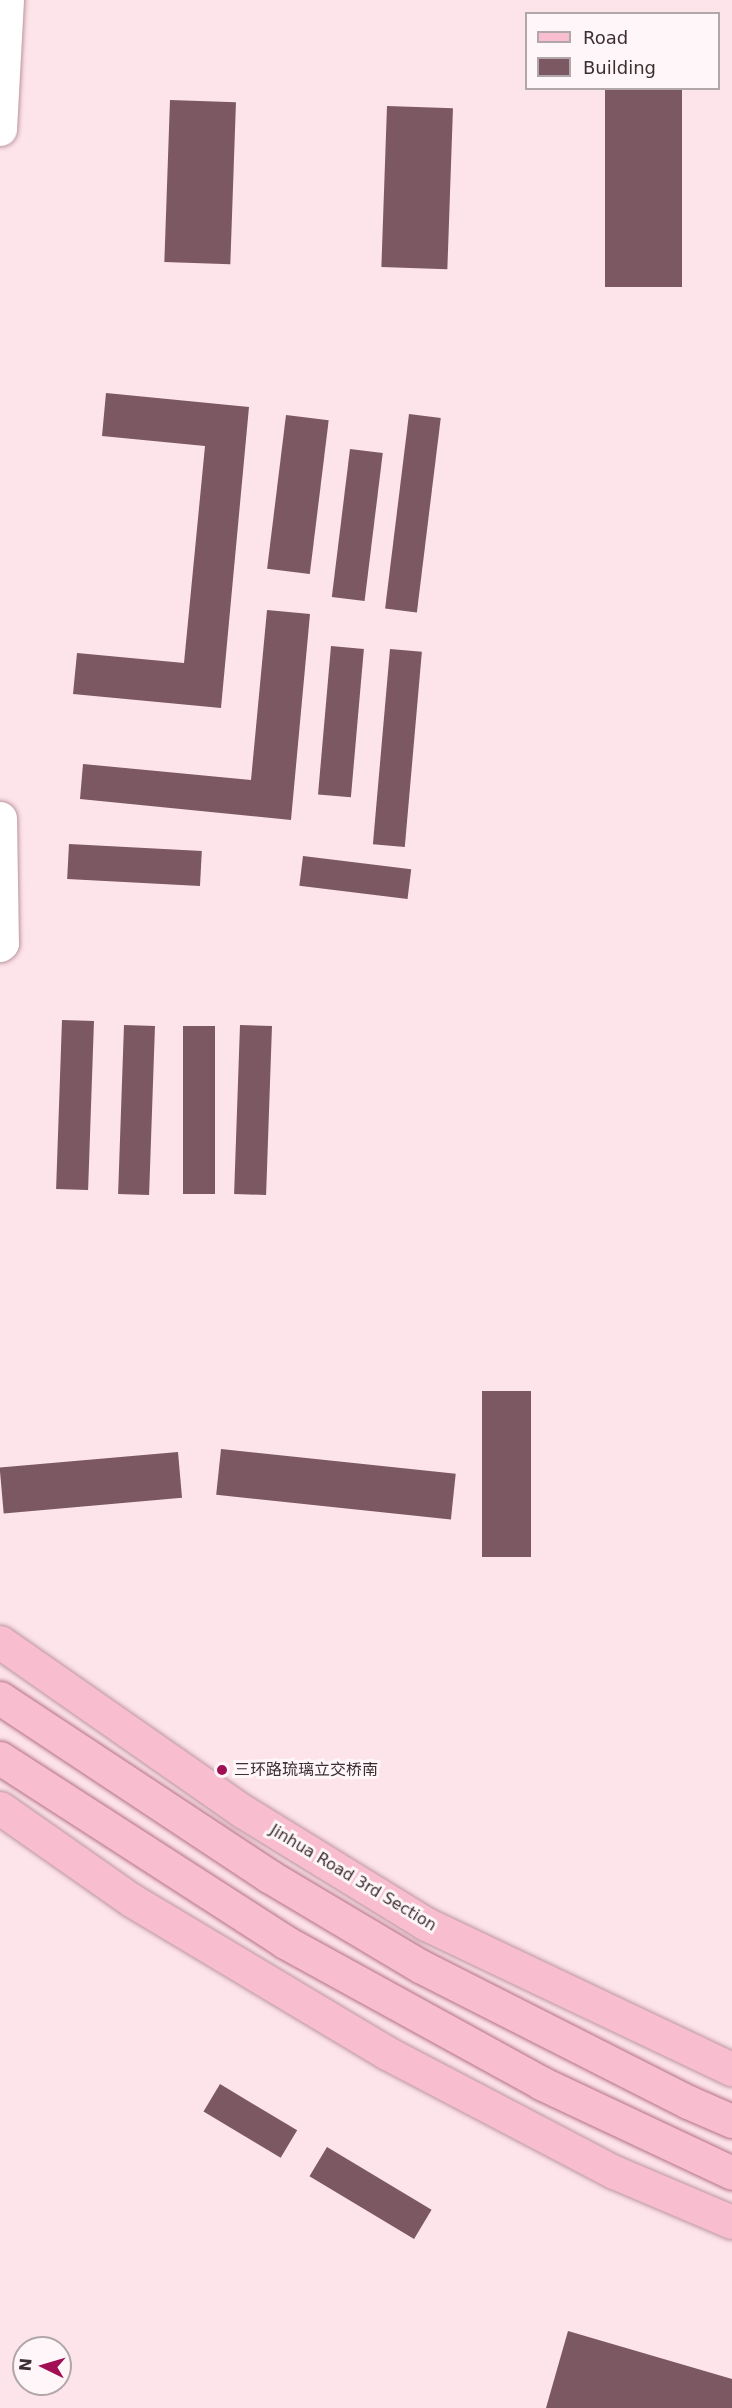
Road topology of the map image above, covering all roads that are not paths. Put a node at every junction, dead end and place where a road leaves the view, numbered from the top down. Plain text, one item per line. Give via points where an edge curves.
1 (7, 0) edge
2 (0, 129) edge
3 (0, 818) edge
4 (0, 945) edge
5 (0, 1642) edge
6 (0, 1698) edge
7 (0, 1758) edge
8 (0, 1808) edge
9 (732, 2069) edge
10 (732, 2121) edge
11 (732, 2173) edge
12 (732, 2222) edge

1 - 2 lane
3 - 4 lane
5 - 9 main road, Jinhua Road 3rd Section via 244,1812 426,1924
6 - 10 main road, bridge via 269,1876 420,1966
7 - 11 main road, bridge via 285,1942 541,2083
8 - 12 main road via 132,1901 387,2053 614,2172

